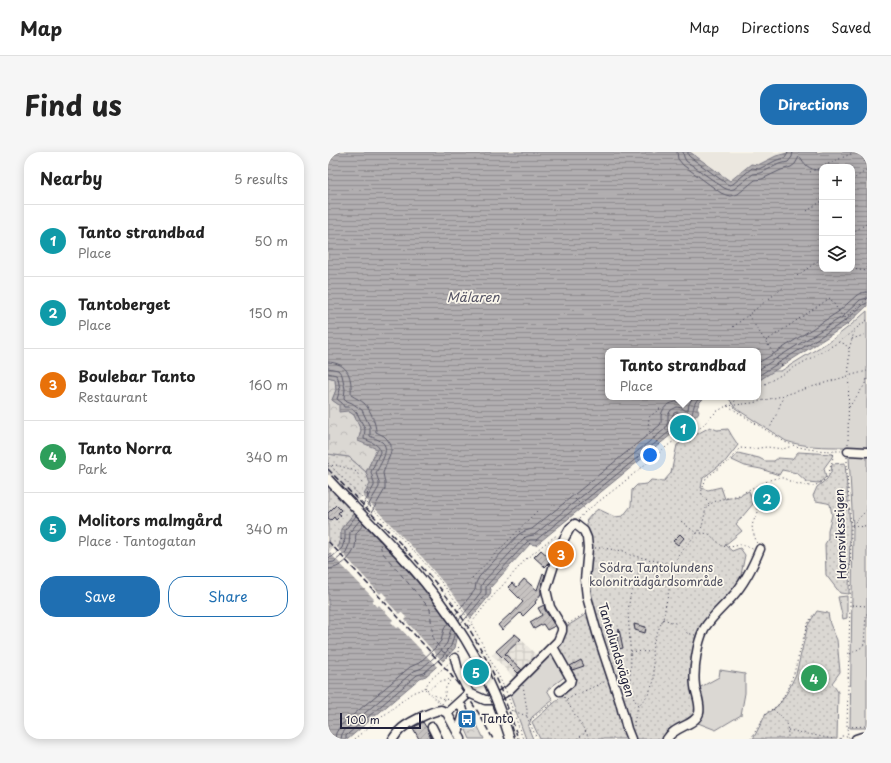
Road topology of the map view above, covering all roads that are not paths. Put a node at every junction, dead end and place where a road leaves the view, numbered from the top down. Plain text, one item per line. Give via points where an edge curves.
1 (848, 451) road end
2 (867, 452) edge
3 (328, 479) edge
4 (760, 549) road end
5 (553, 647) junction
6 (452, 658) road end
7 (469, 693) junction
8 (561, 693) road end
9 (455, 706) junction
10 (447, 713) junction
11 (432, 727) dead end
12 (459, 736) edge
13 (867, 737) edge
14 (852, 738) edge
15 (394, 739) edge
16 (438, 739) edge
17 (510, 739) edge
18 (631, 739) edge
19 (667, 739) edge

1 - 2 street
3 - 17 street, bridge via 398,552 446,611 488,680
4 - 19 street via 752,568 734,595 712,618 701,637 694,672 699,704 697,717 673,731
5 - 7 street via 509,690 492,700 485,700
5 - 8 street via 571,679
5 - 18 street, Tantolundsvägen via 562,628 550,607 546,590 560,546 572,526 584,531 587,538 587,597
6 - 7 street
7 - 9 street
9 - 10 street
9 - 12 street via 462,707 464,714
10 - 12 street
10 - 15 street via 441,710 431,712 399,730
11 - 16 street
13 - 14 street

